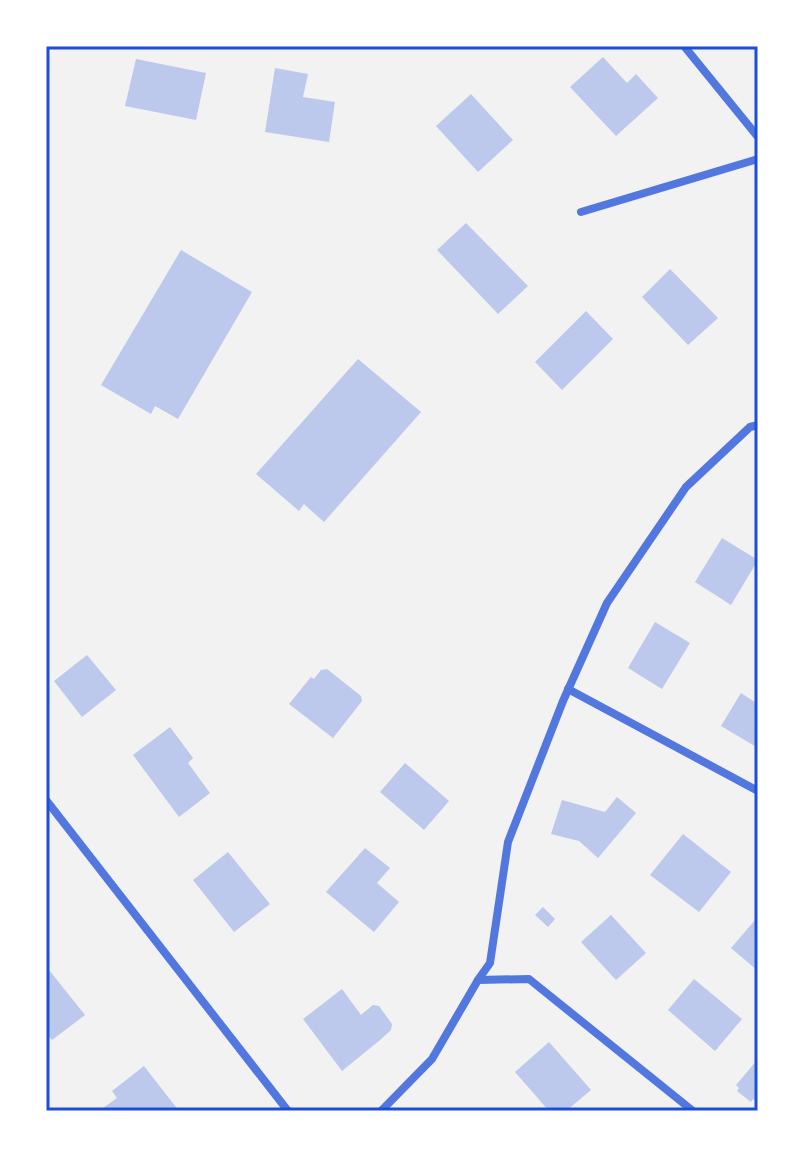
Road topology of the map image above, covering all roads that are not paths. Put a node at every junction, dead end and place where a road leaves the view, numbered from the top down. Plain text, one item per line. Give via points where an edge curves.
1 (684, 46) edge
2 (758, 137) edge
3 (758, 159) edge
4 (581, 212) dead end
5 (758, 425) edge
6 (568, 689) junction
7 (758, 791) edge
8 (46, 800) edge
9 (478, 980) junction
10 (286, 1110) edge
11 (381, 1111) edge
12 (693, 1111) edge

1 - 2 street
3 - 4 street
5 - 6 street via 686,487 607,603
6 - 7 street
6 - 9 street via 508,842 490,963
8 - 10 street
9 - 11 street via 432,1059
9 - 12 street via 529,979

